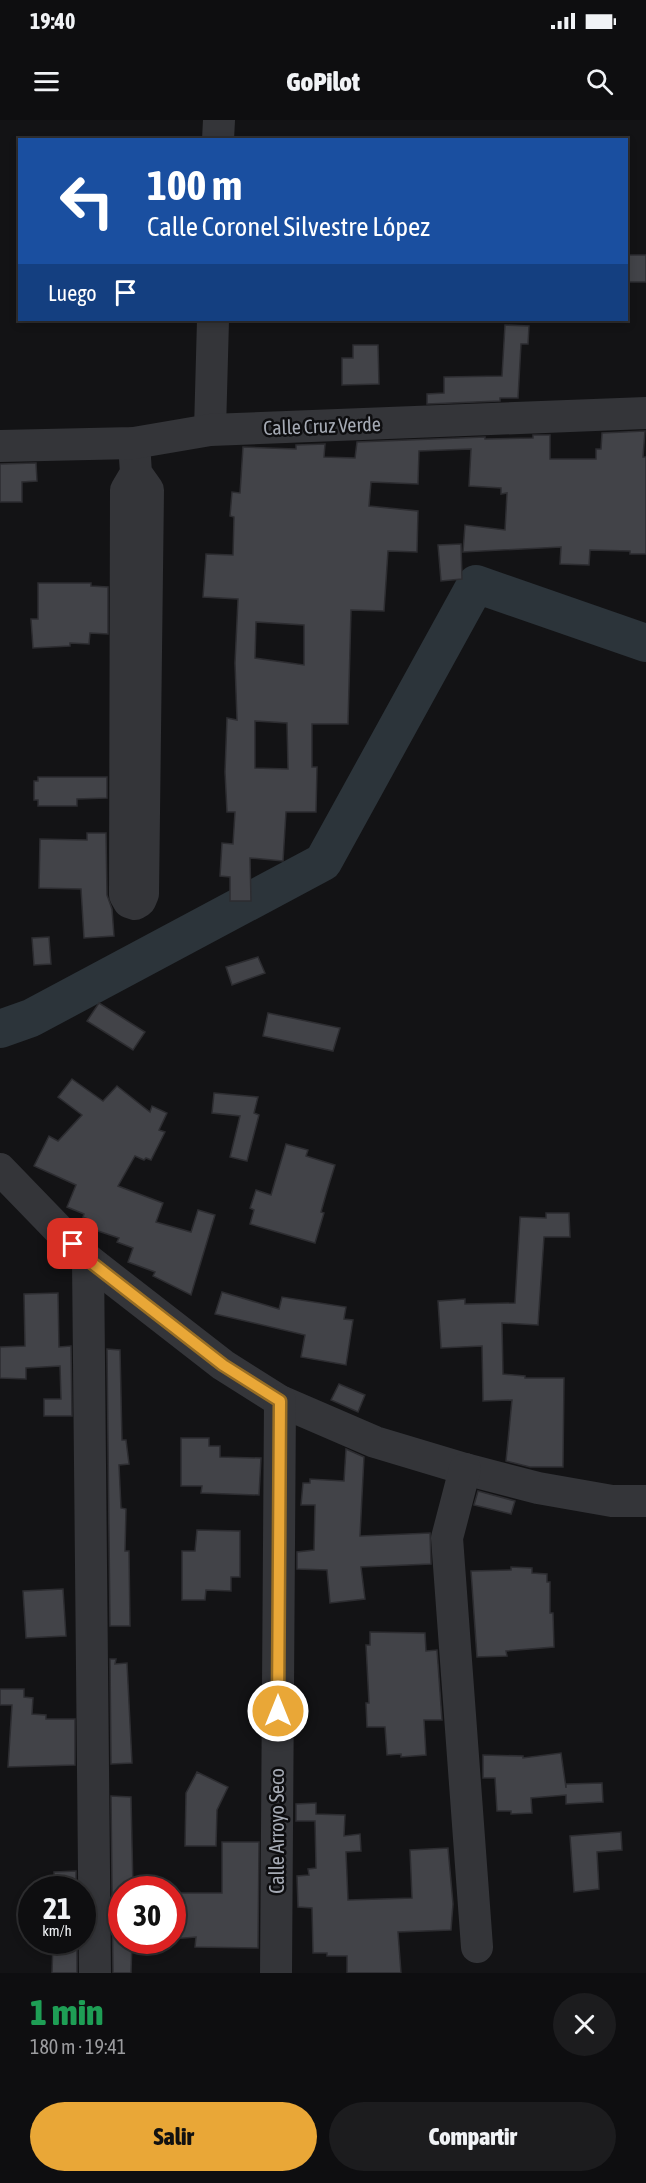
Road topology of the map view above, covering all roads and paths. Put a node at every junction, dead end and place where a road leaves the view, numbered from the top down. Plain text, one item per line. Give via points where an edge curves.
1 (219, 120) edge
2 (218, 138) edge
3 (213, 321) edge
4 (646, 413) edge
5 (210, 430) junction
6 (0, 447) edge
7 (135, 458) junction
8 (0, 1169) edge
9 (88, 1260) junction
10 (280, 1401) junction
11 (465, 1469) junction
12 (646, 1501) edge
13 (477, 1947) dead end
14 (95, 1973) edge
15 (276, 1973) edge

1 - 2 street
3 - 5 street
4 - 5 street, Calle Cruz Verde
5 - 7 street, Calle Cruz Verde
6 - 7 street, Calle Cruz Verde
7 - 7 street via 126,490 125,895 135,904 143,894 148,490
8 - 9 street
9 - 10 street via 223,1365
9 - 14 street
10 - 11 street via 375,1442
10 - 15 street, Calle Arroyo Seco
11 - 12 street via 548,1490 612,1501
11 - 13 street via 447,1538

